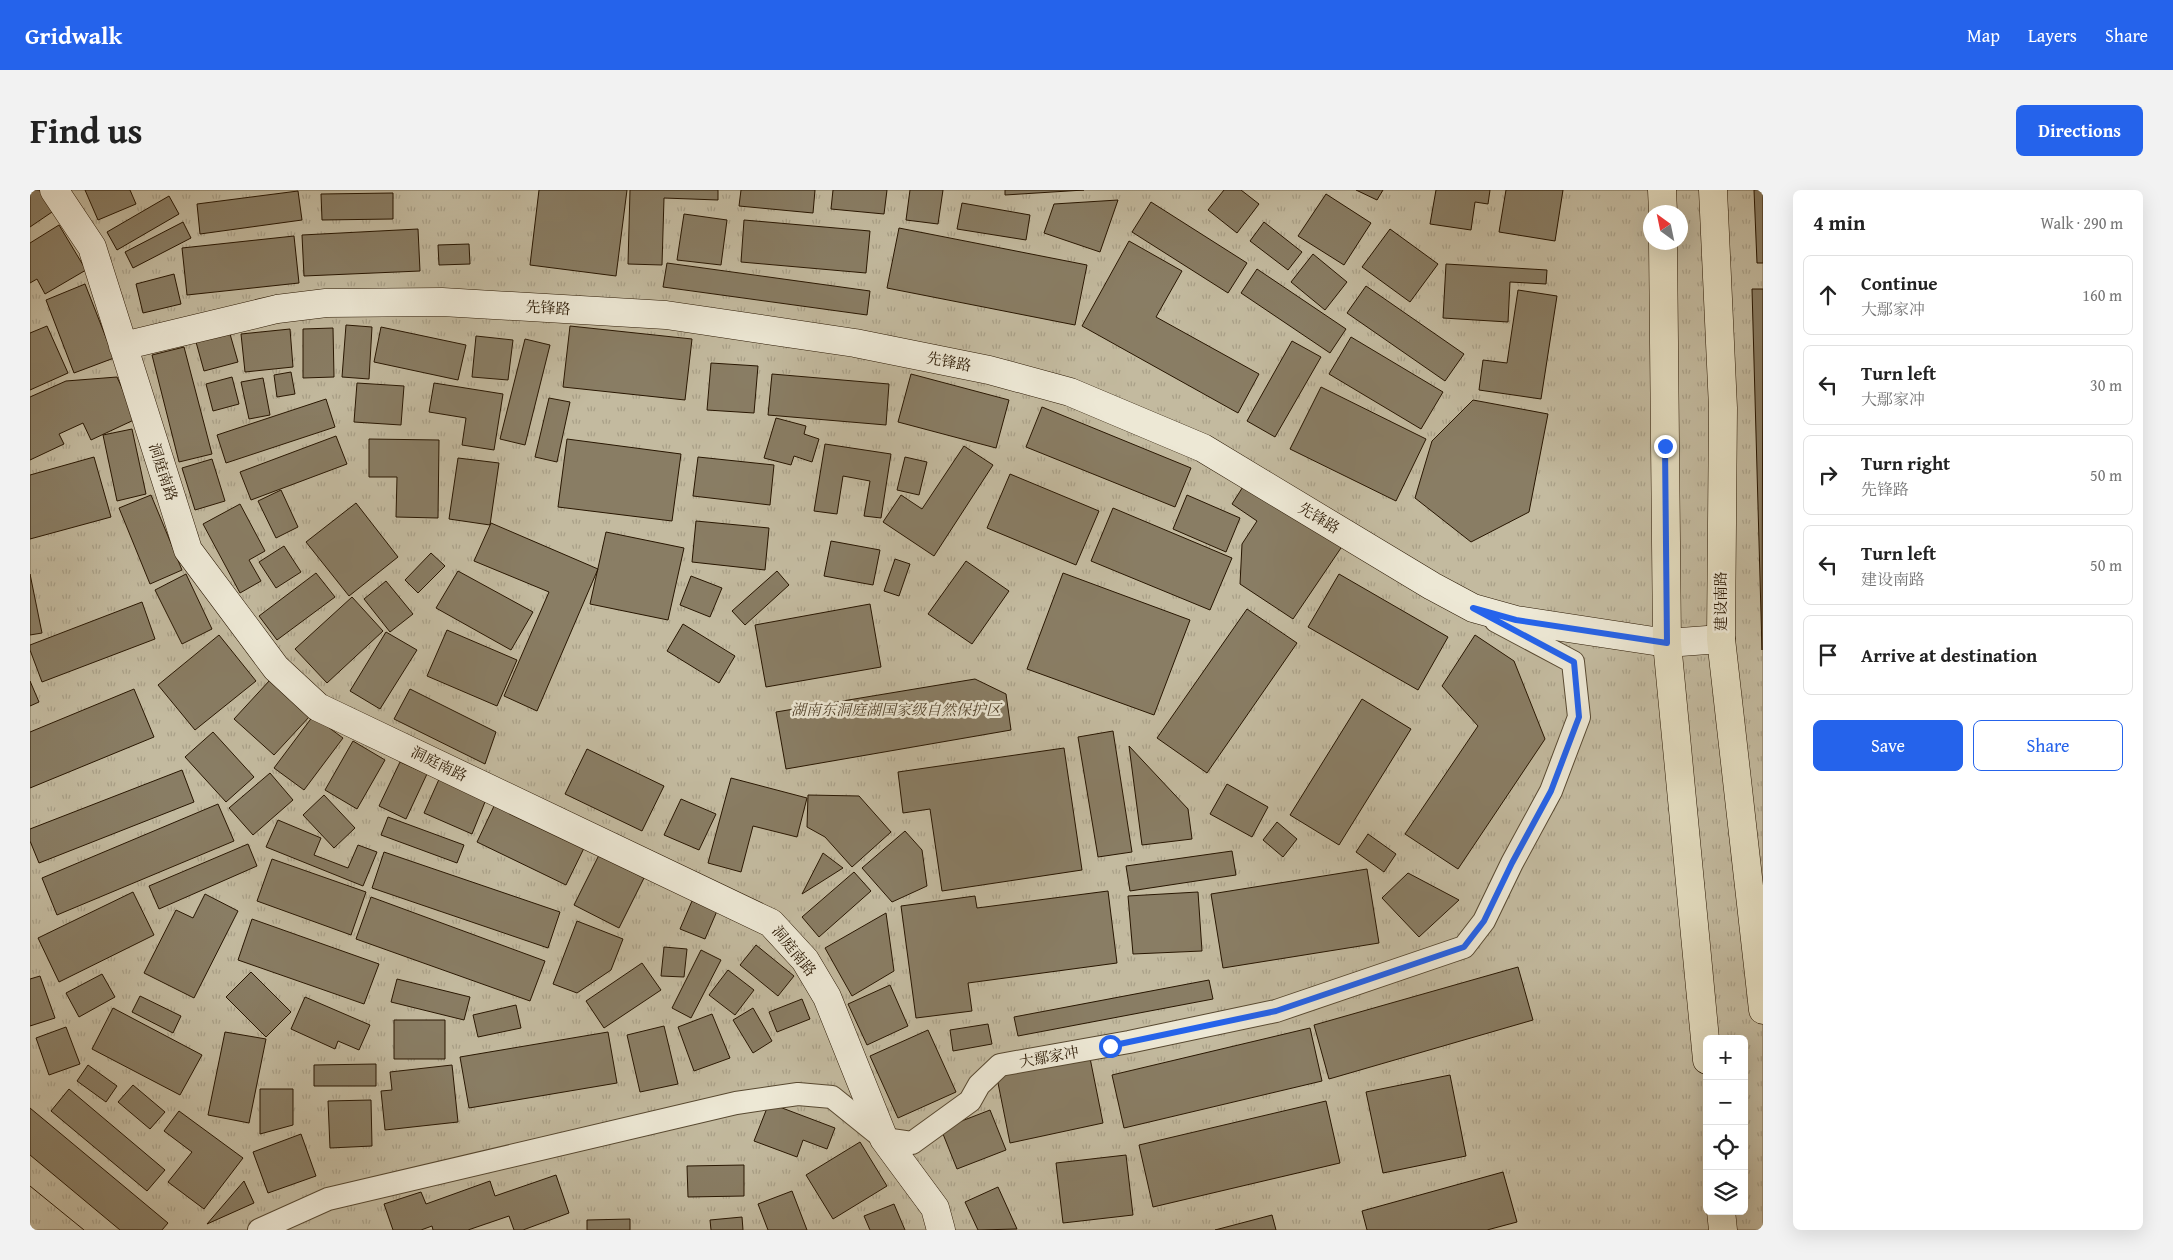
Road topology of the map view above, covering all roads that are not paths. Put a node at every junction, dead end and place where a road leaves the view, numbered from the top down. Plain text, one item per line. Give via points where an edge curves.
1 (54, 190) edge
2 (1662, 190) edge
3 (1713, 190) edge
4 (1663, 205) edge
5 (1663, 250) edge
6 (123, 346) junction
7 (1473, 608) junction
8 (1721, 639) junction
9 (1667, 643) junction
10 (1763, 1010) edge
11 (1705, 1035) edge
12 (884, 1139) junction
13 (1721, 1215) edge
14 (259, 1230) edge
15 (941, 1230) edge
16 (1723, 1230) edge

1 - 6 main road, 洞庭南路 via 92,246
2 - 4 main road
3 - 8 main road, 建设南路 via 1723,408
5 - 9 main road
6 - 7 main road, 先锋路 via 277,308 326,303 442,302 666,315 912,355 989,370 1070,392 1203,448
6 - 12 main road, 洞庭南路 via 188,550 276,668 318,706 771,923 805,960 827,997
7 - 9 main road, 先锋路 via 1516,620
7 - 12 street, 大鄢家冲 via 1574,662 1579,717 1551,791 1484,921 1464,947 1276,1011 1000,1065 979,1086 970,1101 912,1143
8 - 9 main road, 先锋路
8 - 10 main road, 建设南路
9 - 11 main road
12 - 14 street via 832,1097 798,1094 727,1105 328,1199
12 - 15 main road, 洞庭南路 via 935,1208
13 - 16 main road

